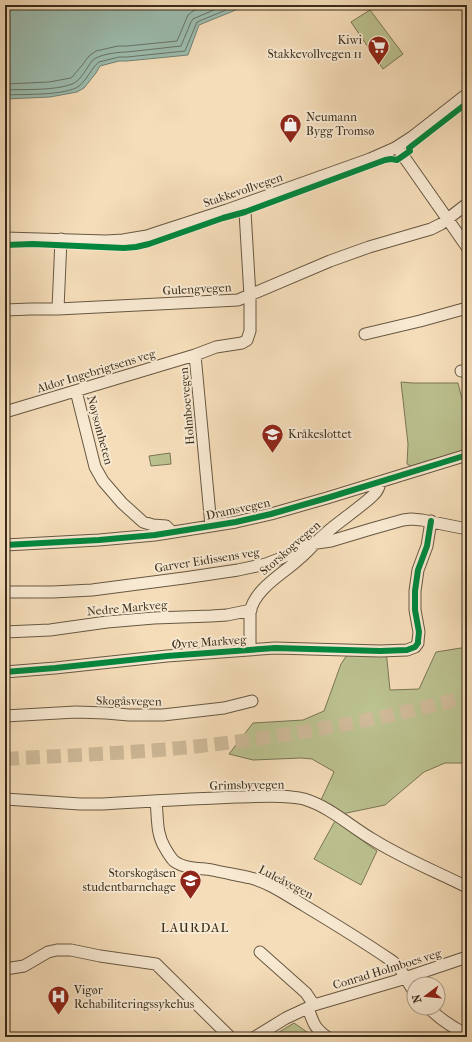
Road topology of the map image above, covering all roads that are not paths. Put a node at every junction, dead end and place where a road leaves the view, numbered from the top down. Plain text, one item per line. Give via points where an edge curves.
1 (467, 94) edge
2 (397, 147) junction
3 (244, 204) junction
4 (467, 204) edge
5 (447, 219) junction
6 (5, 238) edge
7 (62, 239) junction
8 (467, 247) edge
9 (250, 296) junction
10 (467, 308) edge
11 (58, 309) junction
12 (5, 310) edge
13 (365, 334) dead end
14 (195, 355) junction
15 (76, 391) junction
16 (5, 412) edge
17 (467, 455) edge
18 (380, 482) junction
19 (431, 521) junction
20 (211, 526) junction
21 (467, 529) edge
22 (170, 532) junction
23 (316, 543) junction
24 (5, 546) edge
25 (5, 592) edge
26 (251, 610) junction
27 (5, 632) edge
28 (250, 650) junction
29 (5, 672) edge
30 (252, 702) dead end
31 (5, 716) edge
32 (5, 799) edge
33 (156, 801) junction
34 (467, 888) edge
35 (260, 952) dead end
36 (467, 957) edge
37 (5, 970) edge
38 (405, 978) junction
39 (311, 1007) junction
40 (437, 1016) edge
41 (467, 1034) edge
42 (230, 1037) edge
43 (255, 1037) edge
44 (327, 1037) edge

1 - 2 street, Stakkevollvegen
2 - 3 street, Stakkevollvegen
2 - 5 street
3 - 7 street, Stakkevollvegen via 147,236 106,241
3 - 9 street, Holmboevegen
4 - 5 street, Gulengvegen
5 - 8 street
5 - 9 street, Gulengvegen via 431,229 330,261
6 - 7 street, Stakkevollvegen
7 - 11 street
9 - 11 street, Gulengvegen via 226,301
9 - 14 street, Holmboevegen via 250,331 247,340
10 - 13 street
11 - 12 street, Gulengvegen
14 - 15 street, Aldor Ingebrigtsens veg
14 - 20 street, Holmboevegen
15 - 16 street, Aldor Ingebrigtsens veg
15 - 22 street, Nøysomheten via 95,467 103,481 143,522 166,526
17 - 18 street, Dramsvegen
18 - 20 street, Dramsvegen via 271,514
18 - 23 street, Storskogvegen via 379,488 370,499
19 - 21 street, Garver Eidissens veg
19 - 23 street, Garver Eidissens veg via 403,520
19 - 28 street, Øvre Markveg via 416,584 415,602 419,637 415,647 405,651 286,648
20 - 22 street, Dramsvegen
22 - 24 street, Dramsvegen
23 - 25 street, Garver Eidissens veg via 266,564 238,570 71,592
23 - 26 street, Storskogvegen via 267,585 256,597
26 - 27 street, Nedre Markveg via 227,615 154,618 50,630
26 - 28 street, Storskogvegen
28 - 29 street, Øvre Markveg
30 - 31 street, Skogåsvegen via 163,715 76,712
32 - 33 street, Grimsbyvegen via 80,804
33 - 34 street, Grimsbyvegen via 270,797 304,799 331,811 399,855
33 - 38 street, Luleåvegen via 158,832 162,843 176,862 253,879 270,886 392,961
35 - 39 street via 306,992
36 - 38 street, Conrad Holmboes veg
37 - 42 street via 24,966 56,950 71,950 107,958 156,964
38 - 39 street, Conrad Holmboes veg
39 - 43 street, Conrad Holmboes veg via 286,1018
39 - 44 street via 315,1026
40 - 41 street

